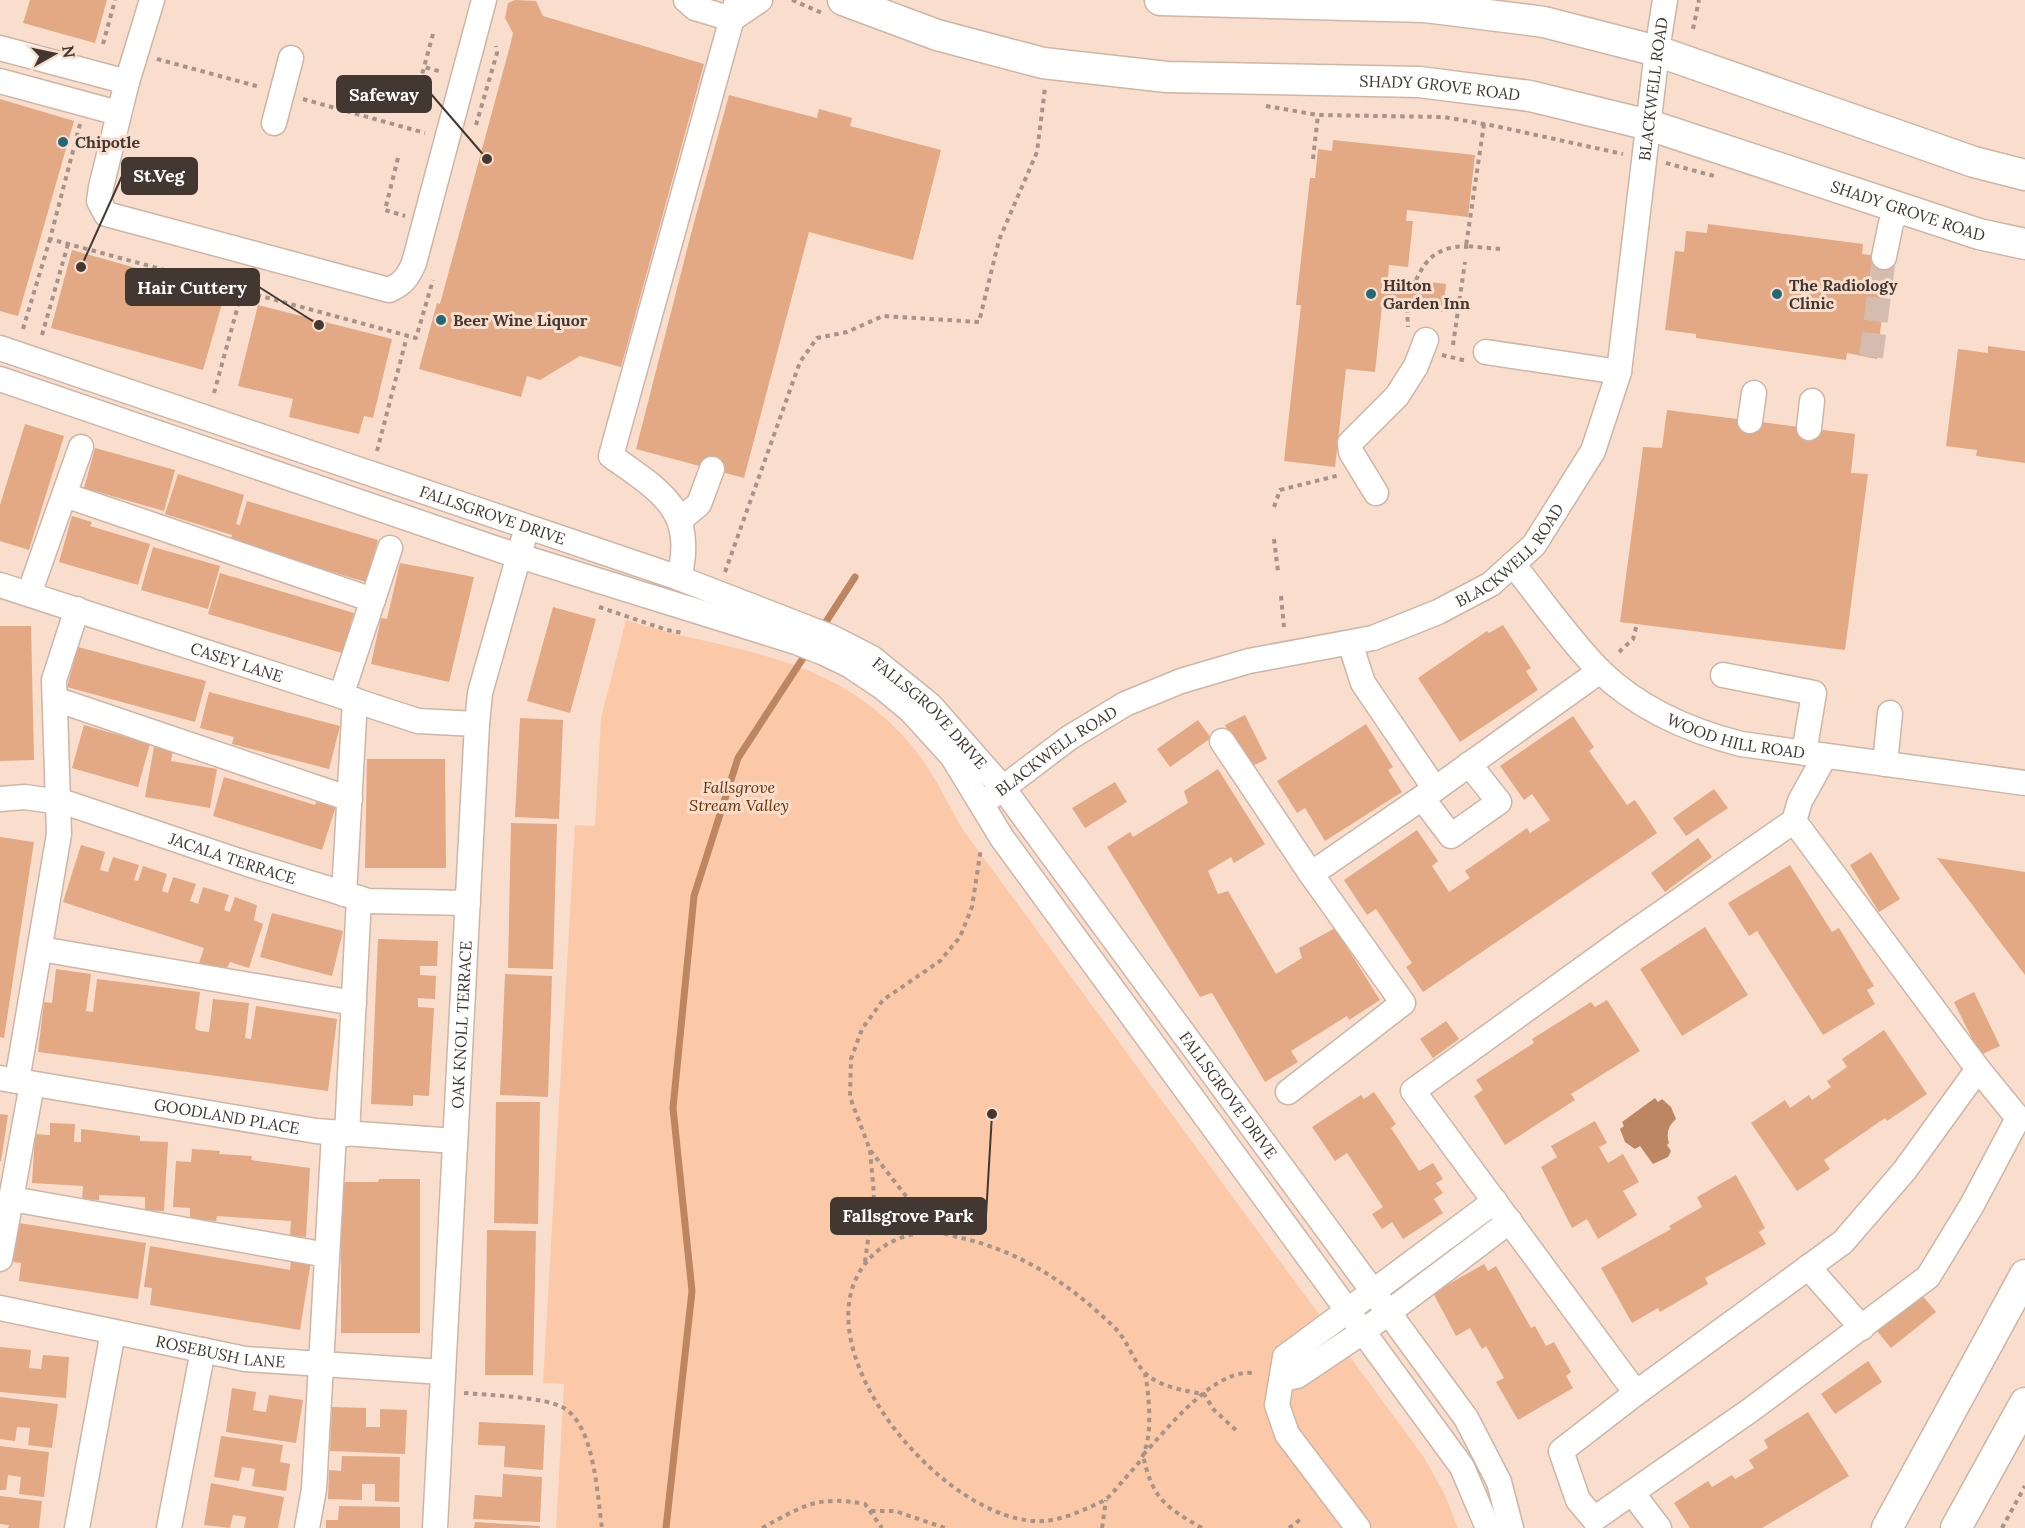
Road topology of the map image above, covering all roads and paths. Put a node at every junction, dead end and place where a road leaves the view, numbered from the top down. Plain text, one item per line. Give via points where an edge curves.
1 (115, 0) edge
2 (152, 0) edge
3 (484, 0) edge
4 (686, 0) edge
5 (760, 0) edge
6 (792, 0) edge
7 (1160, 0) edge
8 (1665, 0) edge
9 (1699, 0) edge
10 (836, 8) edge
11 (735, 10) edge
12 (1693, 29) dead end
13 (433, 34) dead end
14 (496, 42) dead end
15 (103, 44) dead end
16 (0, 48) edge
17 (1657, 51) junction
18 (147, 56) dead end
19 (291, 58) dead end
20 (424, 67) junction
21 (448, 74) dead end
22 (0, 81) edge
23 (127, 82) junction
24 (1037, 83) dead end
25 (1045, 84) junction
26 (1056, 85) dead end
27 (270, 90) dead end
28 (418, 91) dead end
29 (300, 98) dead end
30 (1261, 105) dead end
31 (118, 113) junction
32 (1318, 115) junction
33 (82, 118) dead end
34 (274, 123) dead end
35 (1484, 124) junction
36 (1650, 125) junction
37 (474, 134) dead end
38 (432, 135) dead end
39 (398, 158) dead end
40 (1645, 158) junction
41 (1313, 159) dead end
42 (2025, 175) edge
43 (1721, 178) dead end
44 (1900, 209) junction
45 (409, 217) dead end
46 (50, 239) junction
47 (68, 244) junction
48 (2025, 244) edge
49 (1466, 248) junction
50 (1500, 249) dead end
51 (1884, 257) tunnel mouth
52 (1465, 262) dead end
53 (435, 272) dead end
54 (1416, 280) dead end
55 (242, 291) junction
56 (23, 329) dead end
57 (42, 335) dead end
58 (407, 336) junction
59 (1453, 345) dead end
60 (1432, 347) joint
61 (0, 348) edge
62 (1477, 357) joint
63 (1619, 372) junction
64 (2, 387) edge
65 (214, 393) dead end
66 (1754, 393) dead end
67 (1819, 402) dead end
68 (1750, 421) dead end
69 (1817, 429) dead end
70 (81, 447) dead end
71 (377, 451) dead end
72 (712, 469) dead end
73 (1376, 493) dead end
74 (65, 495) junction
75 (680, 519) junction
76 (526, 527) junction
77 (1274, 540) dead end
78 (390, 548) dead end
79 (519, 557) junction
80 (1513, 564) junction
81 (1278, 571) dead end
82 (678, 578) junction
83 (722, 579) dead end
84 (0, 585) edge
85 (29, 594) junction
86 (1281, 596) dead end
87 (373, 600) junction
88 (76, 609) junction
89 (1637, 624) dead end
90 (1284, 627) dead end
91 (801, 634) junction
92 (1350, 642) junction
93 (827, 645) junction
94 (1619, 652) dead end
95 (1600, 670) junction
96 (1724, 675) dead end
97 (348, 698) junction
98 (55, 699) junction
99 (1890, 713) dead end
100 (477, 724) junction
101 (1222, 741) dead end
102 (1815, 754) junction
103 (1469, 764) junction
104 (1885, 764) junction
105 (2025, 783) edge
106 (1003, 788) junction
107 (1429, 793) junction
108 (0, 799) edge
109 (350, 799) junction
110 (56, 801) junction
111 (982, 803) junction
112 (1794, 821) junction
113 (981, 848) dead end
114 (1311, 874) junction
115 (351, 896) junction
116 (468, 903) junction
117 (41, 949) junction
118 (354, 1003) junction
119 (1978, 1069) junction
120 (16, 1081) edge
121 (1288, 1092) dead end
122 (341, 1133) junction
123 (455, 1141) junction
124 (870, 1150) junction
125 (12, 1199) junction
126 (1495, 1201) junction
127 (1510, 1221) junction
128 (934, 1232) junction
129 (327, 1255) junction
130 (0, 1259) edge
131 (865, 1262) junction
132 (1808, 1267) junction
133 (2025, 1275) edge
134 (1373, 1291) junction
135 (0, 1308) edge
136 (1348, 1309) junction
137 (1388, 1311) junction
138 (1862, 1328) junction
139 (1364, 1331) junction
140 (113, 1332) junction
141 (203, 1350) junction
142 (321, 1364) junction
143 (1145, 1373) junction
144 (1252, 1373) dead end
145 (1282, 1379) junction
146 (443, 1382) junction
147 (1636, 1393) junction
148 (1204, 1394) junction
149 (2025, 1402) edge
150 (1237, 1431) dead end
151 (1143, 1455) junction
152 (2025, 1485) edge
153 (1633, 1494) junction
154 (1107, 1499) junction
155 (870, 1511) junction
156 (1301, 1519) dead end
157 (1044, 1521) junction
158 (77, 1528) edge
159 (169, 1528) edge
160 (308, 1528) edge
161 (435, 1528) edge
162 (602, 1528) edge
163 (762, 1528) edge
164 (882, 1528) edge
165 (945, 1528) edge
166 (1043, 1528) edge
167 (1102, 1528) edge
168 (1202, 1528) edge
169 (1289, 1528) edge
170 (1358, 1528) edge
171 (1488, 1528) edge
172 (1512, 1528) edge
173 (1659, 1528) edge
174 (1887, 1528) edge
175 (1956, 1528) edge
176 (2002, 1528) edge

1 - 15 path
2 - 23 street
3 - 31 street via 414,263 408,277 388,290 106,214 99,201
4 - 11 street via 695,8
5 - 11 street
6 - 10 path
7 - 17 main road via 1425,7 1544,22
8 - 17 street, BLACKWELL ROAD
9 - 12 path
10 - 36 main road, SHADY GROVE ROAD via 1043,63 1167,77 1419,82 1530,96
11 - 75 street via 683,228 610,456 645,480
13 - 20 path
14 - 37 path via 497,53
16 - 23 street
17 - 36 street, BLACKWELL ROAD
17 - 42 main road via 1974,162
18 - 27 path
19 - 34 street
20 - 21 path
20 - 28 path
22 - 31 street
23 - 31 street
24 - 25 path
25 - 26 path
25 - 83 path via 1037,152 999,240 979,322 883,316 847,332 817,338 800,362
29 - 38 path
30 - 32 path
32 - 35 path via 1444,117
32 - 41 path
33 - 46 path
35 - 40 path
35 - 49 path
36 - 40 street, BLACKWELL ROAD
36 - 44 main road, SHADY GROVE ROAD
39 - 45 path via 385,210
40 - 43 path
40 - 63 street, BLACKWELL ROAD
44 - 48 main road, SHADY GROVE ROAD
44 - 51 street via 1891,223
46 - 47 path
46 - 56 path
47 - 55 path
47 - 57 path
49 - 50 path
49 - 54 path via 1444,248 1435,253 1423,264
52 - 59 path
53 - 58 path via 416,338
55 - 58 path
55 - 65 path
58 - 71 path
60 - 62 path
60 - 73 street via 1397,396 1350,443
61 - 76 street, FALLSGROVE DRIVE
62 - 63 street
63 - 80 street, BLACKWELL ROAD via 1593,451 1534,545
64 - 79 street, FALLSGROVE DRIVE
66 - 68 street
67 - 69 street
70 - 74 street
72 - 75 street via 699,504
74 - 85 street
74 - 87 street
75 - 82 street via 685,553
76 - 79 street, OAK KNOLL TERRACE
76 - 82 street, FALLSGROVE DRIVE
77 - 81 path
78 - 87 street
79 - 91 street, FALLSGROVE DRIVE
79 - 100 street, OAK KNOLL TERRACE via 480,693
80 - 92 street, BLACKWELL ROAD via 1491,584 1438,612 1373,638
80 - 95 street, WOOD HILL ROAD
82 - 91 street, FALLSGROVE DRIVE
84 - 85 street, CASEY LANE
85 - 88 street, CASEY LANE
86 - 90 path
87 - 97 street
88 - 97 street, CASEY LANE
88 - 98 street via 54,680
89 - 94 path via 1633,639
91 - 93 street, FALLSGROVE DRIVE
92 - 106 street, BLACKWELL ROAD via 1249,661 1181,681 1125,704 1069,738
92 - 107 street via 1363,683
93 - 106 street, FALLSGROVE DRIVE via 872,658 930,705
93 - 111 street, FALLSGROVE DRIVE via 910,710 952,756
95 - 102 street, WOOD HILL ROAD via 1635,698 1703,735
95 - 103 street
96 - 102 street via 1814,693
97 - 100 street, CASEY LANE via 418,721
97 - 109 street
98 - 109 street
98 - 110 street
99 - 104 street
100 - 116 street, OAK KNOLL TERRACE
101 - 114 street
102 - 104 street, WOOD HILL ROAD
102 - 112 street
103 - 107 street
103 - 107 street via 1499,802 1451,836
104 - 105 street, WOOD HILL ROAD
106 - 111 street, BLACKWELL ROAD
106 - 134 street, FALLSGROVE DRIVE
107 - 114 street
108 - 110 street, JACALA TERRACE via 25,796
109 - 115 street
110 - 115 street, JACALA TERRACE
110 - 117 street via 59,834
111 - 136 street, FALLSGROVE DRIVE via 1002,837
112 - 119 street
112 - 126 street via 1413,1091
113 - 124 path via 972,907 960,937 940,961 883,1000 862,1029 851,1059 850,1097
114 - 121 street via 1403,1003
115 - 116 street, JACALA TERRACE via 368,901
115 - 118 street
116 - 123 street, OAK KNOLL TERRACE
117 - 118 street
117 - 120 street
118 - 122 street
119 - 132 street via 1897,1179 1843,1242
119 - 138 street via 2018,1118 1928,1277
120 - 122 street, GOODLAND PLACE
120 - 125 street
122 - 123 street, GOODLAND PLACE
122 - 129 street
123 - 146 street, OAK KNOLL TERRACE
124 - 128 path
124 - 131 path via 874,1195
125 - 129 street
125 - 130 street
126 - 127 street
126 - 134 street
127 - 137 street
127 - 147 street
128 - 131 path via 909,1234 881,1247
128 - 143 path via 983,1244 1053,1275 1090,1303 1124,1337
129 - 142 street
131 - 157 path via 852,1287 849,1318 864,1383 876,1404 908,1449 965,1496 1001,1514
132 - 138 street
132 - 147 street
133 - 174 main road
134 - 136 street
134 - 137 street, FALLSGROVE DRIVE
135 - 140 street, ROSEBUSH LANE
136 - 139 street, FALLSGROVE DRIVE
136 - 145 street via 1285,1357
137 - 139 street
137 - 172 street, FALLSGROVE DRIVE via 1466,1418 1499,1482
138 - 153 street
139 - 145 street via 1297,1376
139 - 171 street, FALLSGROVE DRIVE via 1462,1467
140 - 141 street, ROSEBUSH LANE
140 - 158 street
141 - 142 street, ROSEBUSH LANE via 245,1359
141 - 159 street
142 - 146 street, ROSEBUSH LANE
142 - 160 street
143 - 148 path via 1176,1389
143 - 151 path via 1149,1397
144 - 148 path via 1235,1374
145 - 170 street via 1278,1405 1287,1434
146 - 161 street, OAK KNOLL TERRACE
146 - 162 path via 564,1408 580,1424 589,1446
147 - 153 street via 1561,1451 1578,1500 1594,1519
148 - 150 path via 1214,1410
148 - 151 path
149 - 175 main road
151 - 154 path
151 - 168 path via 1148,1480 1158,1498 1170,1510
152 - 176 path
153 - 173 street
154 - 157 path via 1068,1516
154 - 167 path
155 - 163 path via 865,1504 818,1501
155 - 164 path
155 - 165 path via 895,1511
156 - 169 path
157 - 166 path

